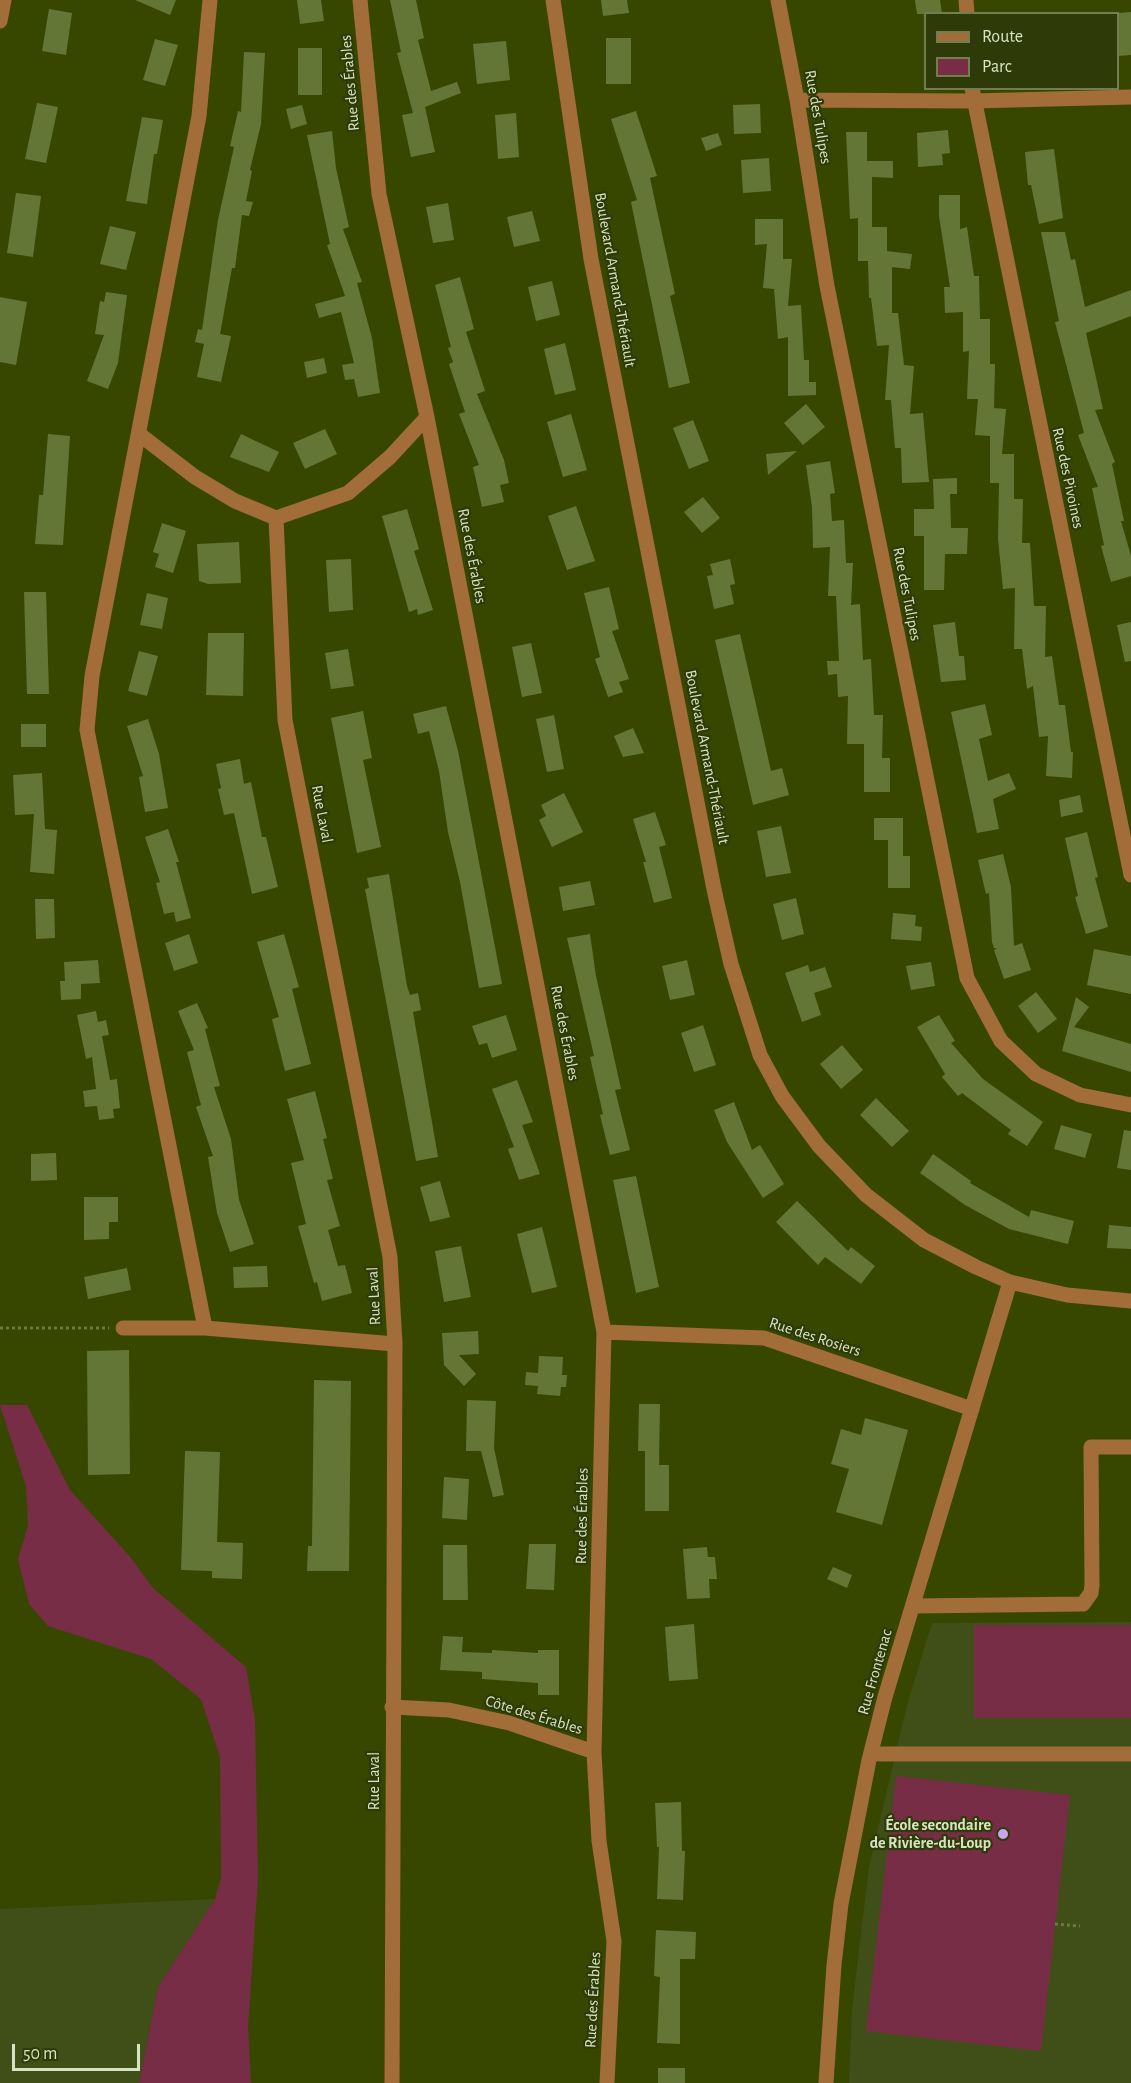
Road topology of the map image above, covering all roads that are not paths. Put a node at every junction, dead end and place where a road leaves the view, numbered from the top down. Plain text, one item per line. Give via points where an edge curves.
1 (4, 0) edge
2 (210, 0) edge
3 (360, 0) edge
4 (553, 0) edge
5 (778, 0) edge
6 (0, 21) edge
7 (972, 95) edge
8 (1131, 97) edge
9 (797, 100) junction
10 (427, 417) junction
11 (139, 434) junction
12 (276, 518) junction
13 (1131, 874) edge
14 (1131, 1105) edge
15 (1010, 1282) junction
16 (1131, 1301) edge
17 (123, 1328) road end
18 (205, 1328) junction
19 (604, 1332) junction
20 (395, 1344) junction
21 (972, 1409) junction
22 (1131, 1447) edge
23 (913, 1606) junction
24 (392, 1707) junction
25 (594, 1752) junction
26 (1131, 1754) edge
27 (871, 1755) junction
28 (392, 2083) edge
29 (607, 2083) edge
30 (826, 2083) edge

1 - 6 street
2 - 11 street via 199,116
3 - 10 street, Rue des Érables via 379,194
4 - 15 street, Boulevard Armand-Thériault via 591,259 715,894 747,1019 760,1055 782,1096 840,1170 924,1240
5 - 9 street, Rue des Tulipes
7 - 8 street
7 - 9 street
7 - 13 street, Rue des Pivoines
9 - 14 street, Rue des Tulipes via 826,286 967,978 1001,1041 1036,1074 1080,1095
10 - 12 street via 390,457 348,493
10 - 19 street, Rue des Érables
11 - 12 street via 195,477 235,501
11 - 18 street via 92,676 87,730
12 - 20 street, Rue Laval via 285,720 390,1257
15 - 16 street, Boulevard Armand-Thériault via 1067,1294
15 - 21 street, Rue Frontenac
17 - 18 street
18 - 20 street
19 - 21 street, Rue des Rosiers via 764,1338
19 - 25 street, Rue des Érables
20 - 24 street, Rue Laval
21 - 23 street, Rue Frontenac
22 - 23 street via 1091,1447 1092,1585 1083,1605
23 - 27 street, Rue Frontenac
24 - 25 street, Côte des Érables via 449,1710 509,1723
24 - 28 street, Rue Laval
25 - 29 street, Rue des Érables via 599,1841 614,1941
26 - 27 street
27 - 30 street, Rue Frontenac via 841,1904

